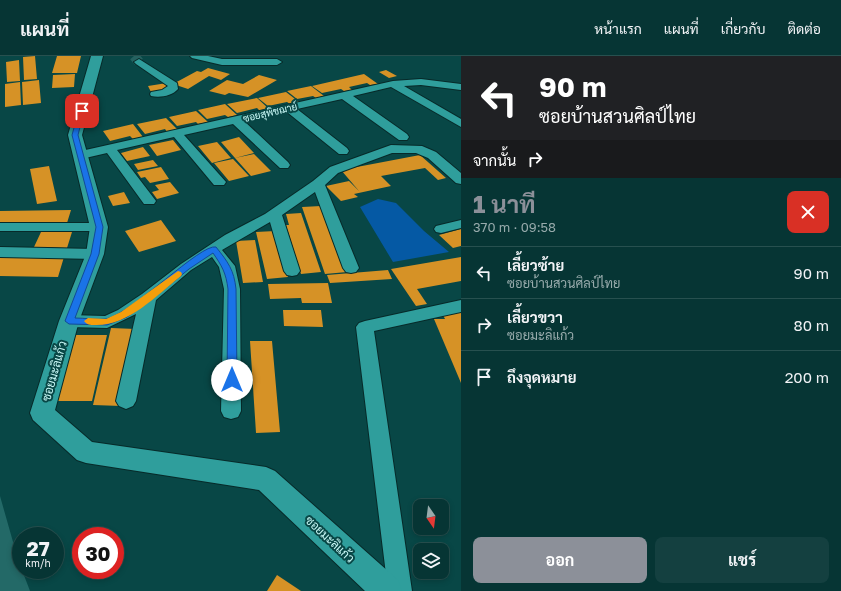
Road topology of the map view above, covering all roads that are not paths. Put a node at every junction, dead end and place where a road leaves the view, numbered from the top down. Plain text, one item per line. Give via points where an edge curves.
1 (97, 56) edge
2 (195, 56) edge
3 (139, 62) tunnel mouth
4 (277, 62) dead end
5 (393, 84) junction
6 (460, 87) edge
7 (156, 94) dead end
8 (344, 95) junction
9 (289, 108) junction
10 (236, 120) junction
11 (461, 124) edge
12 (176, 133) junction
13 (404, 137) dead end
14 (110, 148) junction
15 (342, 151) dead end
16 (81, 155) junction
17 (284, 165) dead end
18 (461, 180) edge
19 (219, 182) dead end
20 (318, 184) junction
21 (149, 201) dead end
22 (275, 214) junction
23 (461, 224) edge
24 (0, 227) edge
25 (99, 227) junction
26 (441, 229) dead end
27 (214, 249) junction
28 (0, 252) edge
29 (95, 254) junction
30 (351, 268) dead end
31 (292, 271) dead end
32 (148, 298) junction
33 (461, 306) edge
34 (69, 321) junction
35 (126, 401) dead end
36 (232, 411) dead end
37 (387, 591) edge
38 (400, 591) edge

1 - 16 street, ซอยมะลิแก้ว via 75,135
2 - 4 street via 222,62
3 - 7 street via 173,85 171,91
5 - 6 street, ซอยสุพิชฌาย์ via 421,82
5 - 8 street, ซอยสุพิชฌาย์
5 - 11 street
8 - 9 street, ซอยสุพิชฌาย์
8 - 13 street
9 - 10 street, ซอยสุพิชฌาย์
9 - 15 street
10 - 12 street, ซอยสุพิชฌาย์
10 - 17 street
12 - 14 street, ซอยสุพิชฌาย์
12 - 19 street
14 - 16 street, ซอยสุพิชฌาย์
14 - 21 street
16 - 25 street, ซอยมะลิแก้ว
18 - 20 street via 425,151 405,148 382,151 334,170
20 - 22 street
20 - 30 street
22 - 27 street
22 - 31 street
23 - 26 street
24 - 25 street
25 - 29 street, ซอยมะลิแก้ว
27 - 32 street via 186,267
27 - 36 street via 227,266 232,289
28 - 29 street
29 - 34 street, ซอยมะลิแก้ว
32 - 34 street via 107,322
32 - 35 street
33 - 38 street via 365,327
34 - 37 street, ซอยมะลิแก้ว via 42,413 86,452 266,479

